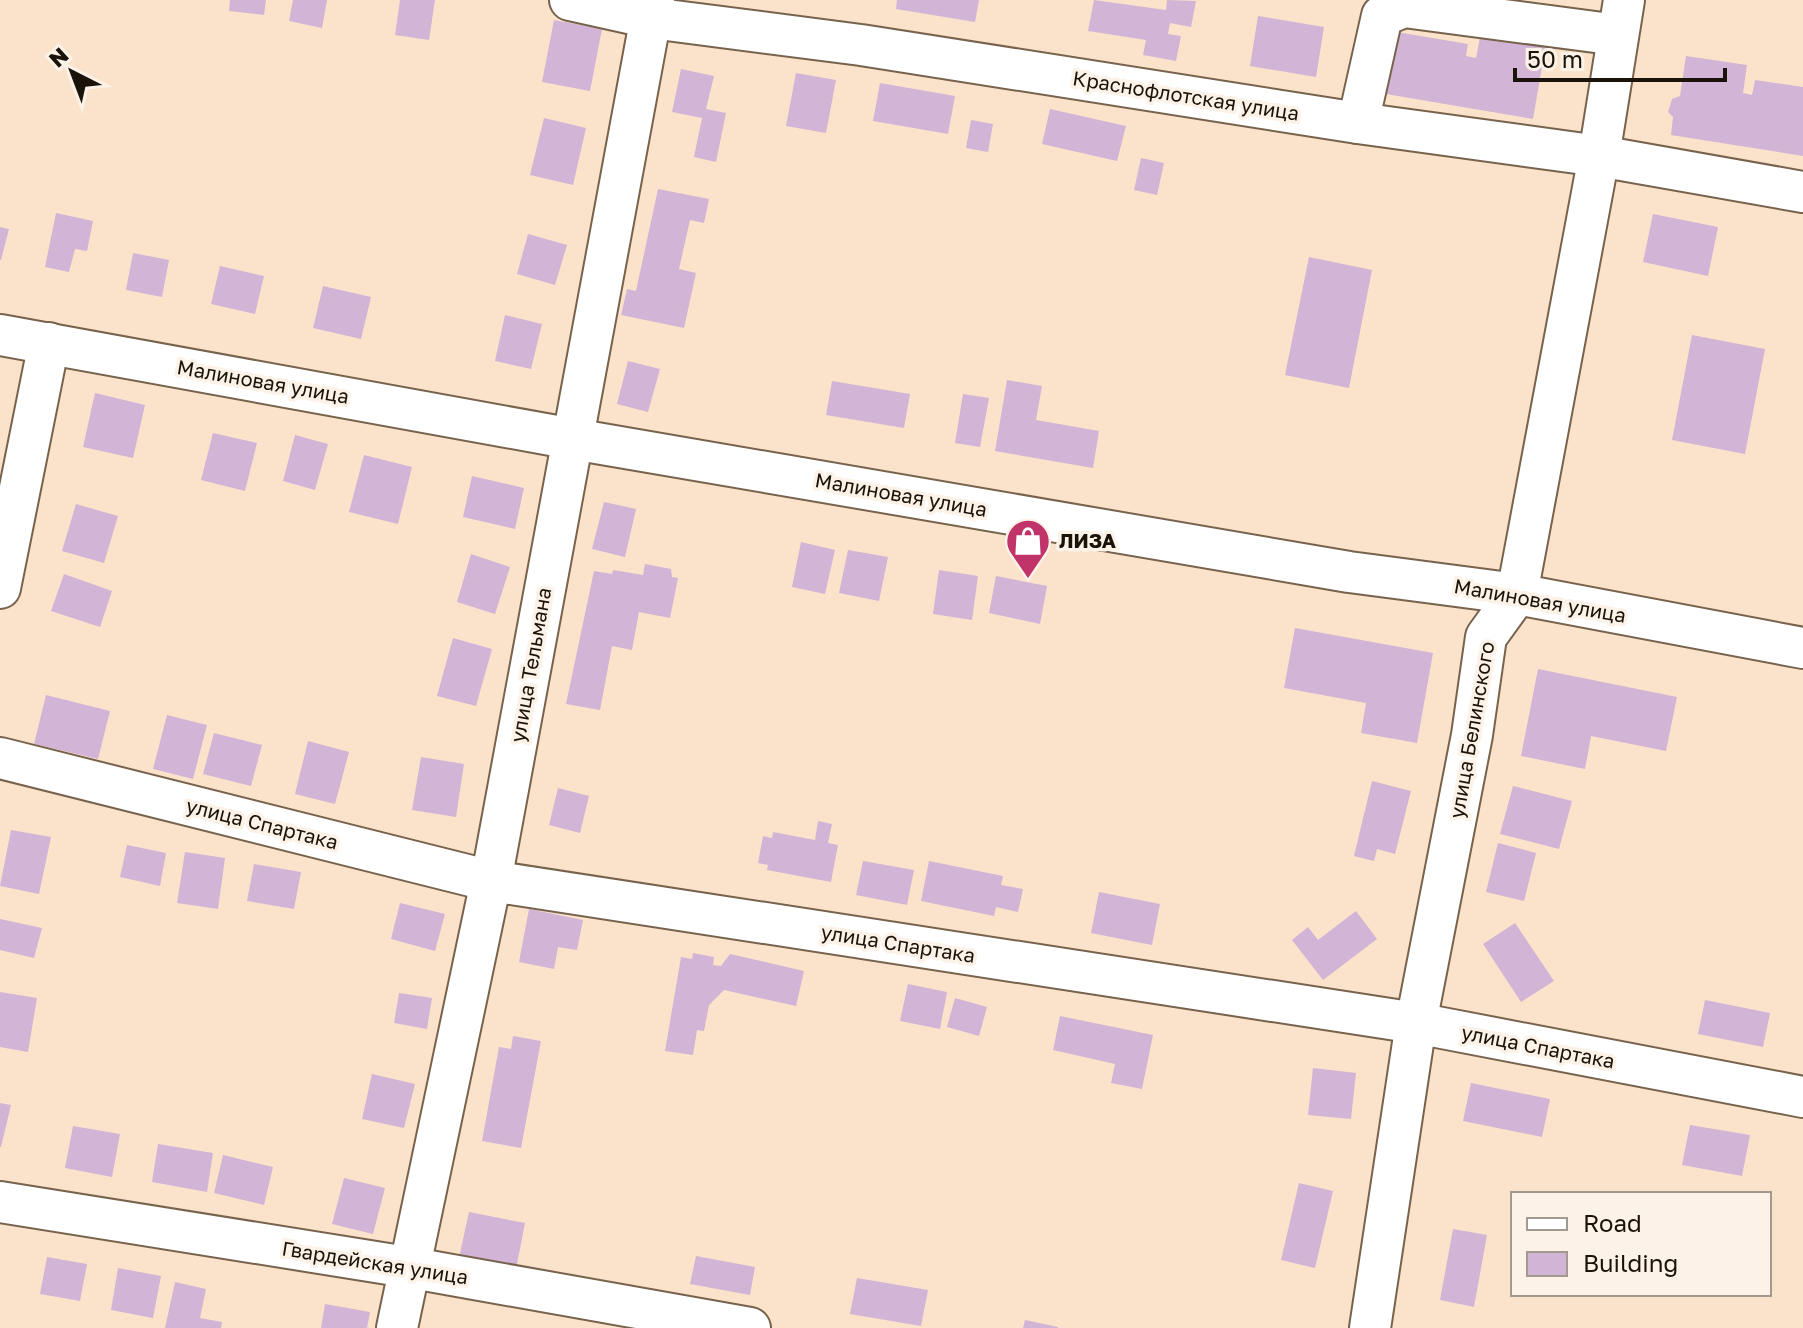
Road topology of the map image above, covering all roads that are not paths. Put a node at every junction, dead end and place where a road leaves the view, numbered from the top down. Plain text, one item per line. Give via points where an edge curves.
1 (570, 0) edge
2 (653, 9) edge
3 (1621, 18) edge
4 (1358, 123) junction
5 (1599, 156) junction
6 (1803, 192) edge
7 (0, 335) edge
8 (49, 343) junction
9 (573, 439) junction
10 (0, 588) edge
11 (1517, 594) junction
12 (1803, 648) edge
13 (0, 758) edge
14 (491, 881) junction
15 (1416, 1023) junction
16 (1803, 1097) edge
17 (0, 1202) edge
18 (407, 1267) junction
19 (397, 1328) edge
20 (750, 1328) edge
21 (1370, 1328) edge

1 - 2 street, Краснофлотская улица
2 - 4 street, Краснофлотская улица
2 - 9 street, улица Тельмана
3 - 4 street via 1391,10 1382,16
3 - 5 street, улица Белинского
4 - 5 street, Краснофлотская улица
5 - 6 street, Краснофлотская улица
5 - 11 street, улица Белинского
7 - 8 street, Малиновая улица
8 - 9 street, Малиновая улица
8 - 10 street
9 - 11 street, Малиновая улица via 1349,572
9 - 14 street, улица Тельмана
11 - 12 street, Малиновая улица
11 - 15 street, улица Белинского via 1486,637
13 - 14 street, улица Спартака
14 - 15 street, улица Спартака
14 - 18 street, улица Тельмана
15 - 16 street, улица Спартака
15 - 21 street, улица Белинского
17 - 18 street, Гвардейская улица
18 - 19 street, улица Тельмана
18 - 20 street, Гвардейская улица

